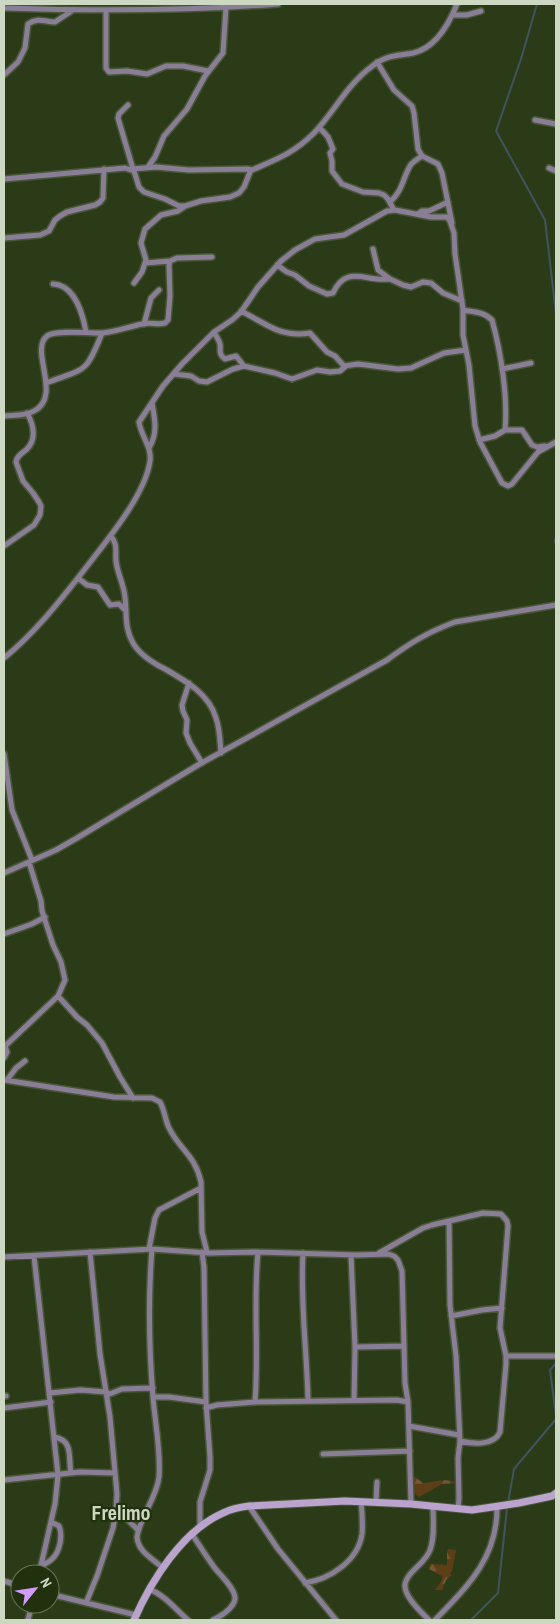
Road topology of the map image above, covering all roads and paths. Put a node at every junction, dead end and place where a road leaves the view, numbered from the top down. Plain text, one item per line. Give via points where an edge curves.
1 (278, 4) edge
2 (457, 4) edge
3 (226, 7) junction
4 (4, 8) edge
5 (73, 10) junction
6 (106, 10) junction
7 (481, 11) dead end
8 (452, 14) junction
9 (377, 62) junction
10 (208, 71) junction
11 (4, 75) edge
12 (128, 105) dead end
13 (535, 120) dead end
14 (556, 124) edge
15 (319, 127) junction
16 (422, 156) junction
17 (148, 168) junction
18 (549, 168) dead end
19 (133, 169) junction
20 (104, 170) junction
21 (252, 170) junction
22 (556, 171) edge
23 (4, 179) edge
24 (390, 202) junction
25 (448, 202) junction
26 (185, 206) junction
27 (394, 210) junction
28 (418, 214) junction
29 (453, 226) junction
30 (4, 238) edge
31 (373, 249) dead end
32 (212, 257) dead end
33 (170, 261) junction
34 (145, 262) junction
35 (277, 265) junction
36 (390, 279) junction
37 (134, 283) dead end
38 (53, 284) dead end
39 (159, 290) dead end
40 (462, 301) junction
41 (463, 310) junction
42 (241, 311) junction
43 (144, 324) junction
44 (86, 332) junction
45 (214, 332) junction
46 (102, 333) junction
47 (466, 350) junction
48 (531, 364) dead end
49 (244, 366) junction
50 (346, 366) junction
51 (502, 369) junction
52 (174, 374) junction
53 (46, 383) junction
54 (152, 403) junction
55 (27, 413) junction
56 (4, 416) edge
57 (505, 430) junction
58 (479, 440) junction
59 (556, 442) edge
60 (548, 446) junction
61 (149, 448) junction
62 (111, 536) junction
63 (4, 546) edge
64 (78, 578) junction
65 (556, 605) edge
66 (125, 610) junction
67 (4, 658) edge
68 (190, 683) junction
69 (221, 752) junction
70 (4, 754) edge
71 (202, 763) junction
72 (31, 861) junction
73 (4, 873) edge
74 (44, 917) junction
75 (4, 934) edge
76 (58, 996) junction
77 (4, 1047) edge
78 (4, 1058) edge
79 (26, 1061) dead end
80 (5, 1080) edge
81 (133, 1098) junction
82 (201, 1188) junction
83 (449, 1221) junction
84 (150, 1249) junction
85 (90, 1252) junction
86 (204, 1252) junction
87 (258, 1252) junction
88 (303, 1253) junction
89 (378, 1254) junction
90 (350, 1255) junction
91 (34, 1256) junction
92 (4, 1257) edge
93 (502, 1308) junction
94 (451, 1316) junction
95 (404, 1346) junction
96 (355, 1347) junction
97 (506, 1356) junction
98 (556, 1356) edge
99 (153, 1388) junction
100 (50, 1393) junction
101 (107, 1394) junction
102 (153, 1397) junction
103 (354, 1400) junction
104 (308, 1401) junction
105 (51, 1402) junction
106 (255, 1402) junction
107 (408, 1402) junction
108 (206, 1405) junction
109 (4, 1408) edge
110 (409, 1426) junction
111 (54, 1437) junction
112 (459, 1438) junction
113 (410, 1451) junction
114 (323, 1454) dead end
115 (71, 1473) junction
116 (115, 1473) junction
117 (58, 1475) junction
118 (4, 1480) edge
119 (377, 1482) dead end
120 (556, 1493) edge
121 (361, 1502) junction
122 (376, 1502) junction
123 (411, 1504) junction
124 (249, 1506) junction
125 (433, 1506) junction
126 (497, 1506) junction
127 (116, 1508) junction
128 (458, 1509) junction
129 (51, 1522) junction
130 (200, 1527) junction
131 (138, 1530) junction
132 (192, 1534) junction
133 (41, 1564) edge
134 (44, 1564) edge
135 (163, 1568) junction
136 (305, 1583) junction
137 (150, 1590) junction
138 (60, 1596) edge
139 (86, 1602) junction
140 (135, 1618) edge
141 (188, 1620) edge
142 (213, 1620) edge
143 (336, 1620) edge
144 (428, 1620) edge
145 (435, 1620) edge

1 - 3 street
2 - 8 street
3 - 6 street
3 - 10 street via 224,50
4 - 5 street
5 - 6 street
5 - 11 street via 55,22 42,20 28,24 25,48 18,62
6 - 10 street via 106,68 109,72 147,74 166,66
7 - 8 street via 467,15
8 - 9 street via 437,39 424,49
9 - 15 street via 357,80
9 - 16 street via 394,90 412,106 418,149
10 - 17 street via 187,109 164,136
12 - 19 street via 118,118
13 - 14 street
15 - 21 street via 293,152
15 - 24 street via 331,143 331,168 342,184 363,192 379,193
16 - 24 street via 411,165 400,190
16 - 25 street via 438,164
17 - 19 street
17 - 21 street
18 - 22 street
19 - 20 street
19 - 26 street via 144,192
20 - 23 street
20 - 30 street via 100,202 60,216 50,231 40,235
21 - 26 street via 239,193
24 - 27 street
25 - 28 street
25 - 29 street
26 - 34 street via 161,214 145,229 141,243
27 - 28 street
27 - 35 street via 384,211 344,235 306,243
28 - 29 street via 447,218
29 - 40 street
31 - 36 street via 378,270
32 - 33 street
33 - 34 street
33 - 43 street via 168,320 163,324
34 - 37 street
35 - 36 street via 327,294 334,293 345,277
35 - 42 street
36 - 40 street via 411,287 423,282 432,283 442,293
38 - 44 street via 63,286 73,297
39 - 43 street via 151,298
40 - 41 street
41 - 47 street
41 - 51 street via 488,315 492,320
42 - 45 street
42 - 50 street via 279,331 300,335 310,333 327,352
43 - 46 street
44 - 46 street
44 - 53 street via 46,337 42,353
45 - 49 street via 222,358 236,356
45 - 52 street
46 - 53 street via 90,362 84,368
47 - 50 street via 444,353 411,368
47 - 58 street
48 - 51 street
49 - 50 street via 292,379 317,370 330,372
49 - 52 street via 206,382
51 - 57 street
52 - 54 street
53 - 55 street via 42,404 32,413
54 - 61 street via 156,432
54 - 61 street via 139,422
55 - 56 street
55 - 63 street via 33,428 33,440 16,462 23,482 39,502 40,515 34,525
57 - 58 street
57 - 60 street via 522,430 534,446
58 - 60 street via 497,476 508,486 538,452
59 - 60 street
61 - 62 street via 150,460 145,478
62 - 64 street
62 - 66 street via 116,546
64 - 66 street via 87,585 98,587 110,605 119,604
64 - 67 street via 54,608
65 - 69 street via 456,622 440,628
66 - 68 street via 134,645 154,663
68 - 69 street via 216,718
68 - 71 street via 182,705 187,720 186,733
69 - 71 street
70 - 72 street via 12,810
71 - 72 street via 77,838
72 - 73 street
72 - 74 street
74 - 75 street
74 - 76 street via 65,980
76 - 77 street
76 - 81 street via 102,1043
77 - 78 street via 7,1054
79 - 80 street
80 - 81 street
81 - 82 street via 152,1098 160,1102 170,1130 195,1164
82 - 84 street via 159,1210
82 - 86 street
83 - 89 street via 423,1228
83 - 93 street via 483,1213 500,1214 507,1221
83 - 94 street
84 - 85 street
84 - 86 street
84 - 99 street
85 - 91 street
85 - 101 street
86 - 87 street
86 - 108 street
87 - 88 street
87 - 106 street
88 - 90 street
88 - 104 street via 302,1308
89 - 90 street
89 - 95 street via 394,1256 402,1270
90 - 96 street
91 - 92 street
91 - 100 street
93 - 94 street
93 - 97 street via 500,1328
94 - 112 street
95 - 96 street
95 - 107 street
96 - 103 street
97 - 98 street
97 - 112 street via 498,1436 492,1441 467,1443
99 - 101 street via 122,1389
99 - 102 street
100 - 101 street via 80,1390
100 - 105 street
101 - 116 street
102 - 108 street
102 - 131 street via 159,1478
103 - 104 street
103 - 107 street
104 - 106 street
105 - 109 street
105 - 111 street
106 - 108 street
107 - 110 street
108 - 130 street via 210,1470 200,1502
110 - 112 street
110 - 113 street
111 - 115 street via 67,1443
111 - 117 street
112 - 128 street
113 - 114 street
113 - 123 street
115 - 116 street
115 - 117 street
116 - 127 street
117 - 118 street
117 - 129 street
119 - 122 street
120 - 126 street via 519,1504
121 - 122 street
121 - 124 street
121 - 136 street via 362,1533 357,1550 332,1574
122 - 123 street
123 - 125 street
124 - 130 street via 223,1513
124 - 136 street
125 - 128 street
125 - 144 street via 430,1550 404,1586
126 - 128 street
126 - 145 street via 495,1537 483,1564
127 - 131 street
127 - 139 street via 103,1560
129 - 133 street
129 - 134 street via 59,1526 60,1542 56,1554
130 - 132 street
131 - 135 street via 138,1545
132 - 135 street
132 - 142 street via 234,1593 231,1605
135 - 137 street
136 - 143 street
137 - 140 street
137 - 141 street via 168,1601
138 - 139 street
139 - 140 street

